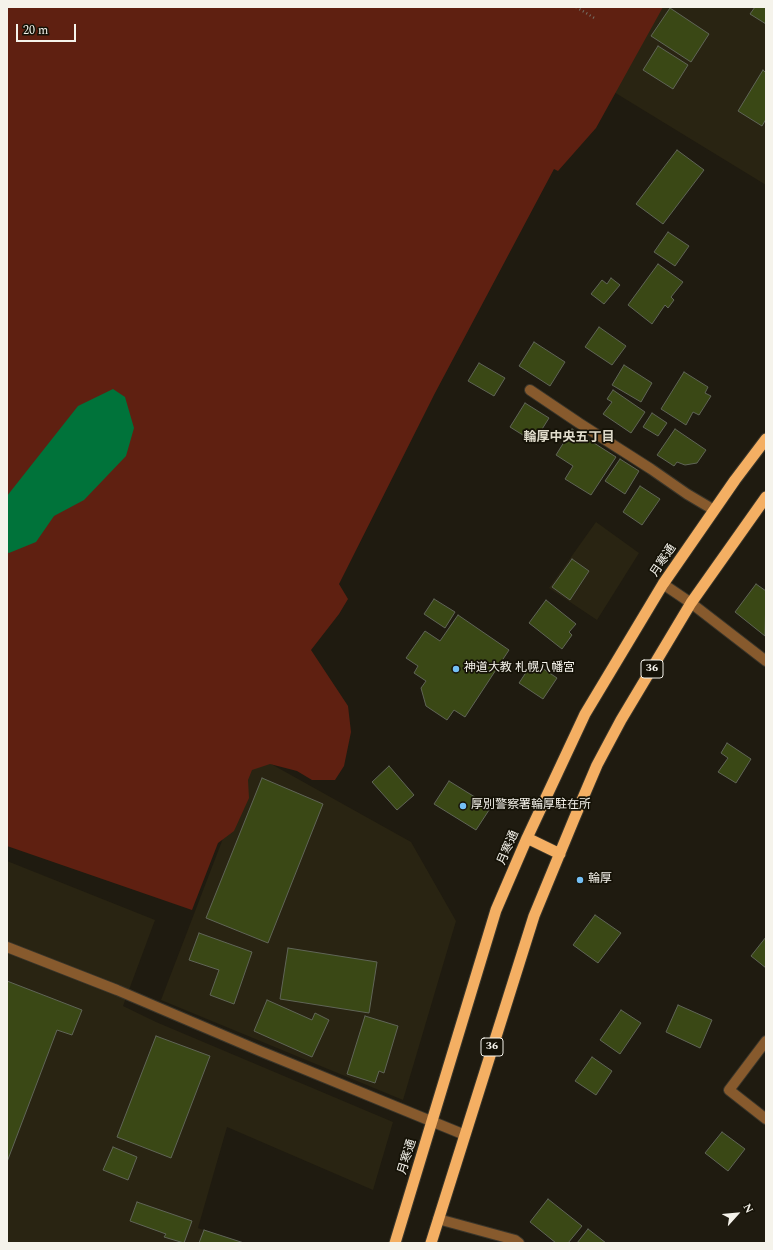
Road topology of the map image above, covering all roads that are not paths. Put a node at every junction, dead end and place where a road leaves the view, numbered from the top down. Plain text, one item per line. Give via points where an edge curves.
1 (530, 390) dead end
2 (766, 439) edge
3 (766, 497) edge
4 (714, 510) junction
5 (663, 584) junction
6 (691, 603) junction
7 (766, 661) edge
8 (526, 838) junction
9 (560, 854) junction
10 (7, 947) edge
11 (766, 1041) edge
12 (766, 1119) edge
13 (432, 1122) junction
14 (464, 1135) junction
15 (438, 1219) junction
16 (394, 1243) edge
17 (431, 1243) edge
18 (519, 1243) edge

1 - 4 street
2 - 4 highway, 月寒通
3 - 6 highway, 36
4 - 5 highway, 月寒通
5 - 6 street
5 - 8 highway, 月寒通 via 585,714
6 - 7 street
6 - 9 highway, 36 via 597,765
8 - 9 highway
8 - 13 highway, 月寒通 via 496,910
9 - 14 highway, 36 via 534,916
10 - 13 street via 117,990
11 - 12 street via 729,1090
13 - 14 street
13 - 16 highway, 月寒通
14 - 15 highway, 36
15 - 17 highway, 36
15 - 18 street

